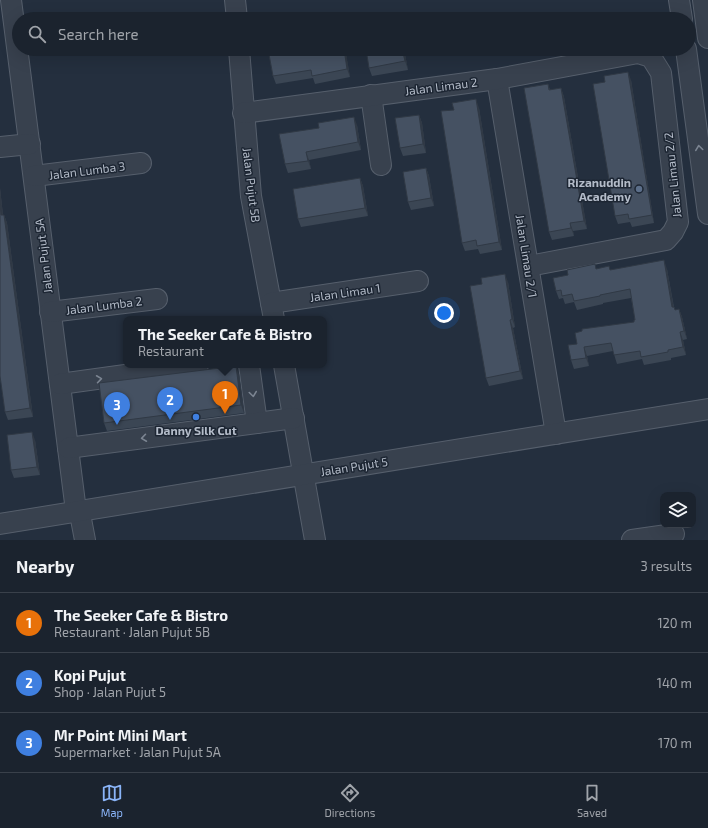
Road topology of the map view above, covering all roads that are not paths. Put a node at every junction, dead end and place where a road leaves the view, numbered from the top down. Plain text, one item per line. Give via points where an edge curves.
1 (11, 0) edge
2 (235, 0) edge
3 (679, 0) edge
4 (704, 0) edge
5 (13, 12) edge
6 (236, 12) edge
7 (681, 12) edge
8 (708, 38) edge
9 (19, 56) edge
10 (240, 56) edge
11 (622, 56) edge
12 (648, 56) edge
13 (687, 56) edge
14 (497, 79) junction
15 (371, 95) junction
16 (244, 113) junction
17 (30, 144) junction
18 (0, 147) edge
19 (141, 163) dead end
20 (381, 166) dead end
21 (34, 176) junction
22 (708, 214) edge
23 (529, 266) junction
24 (418, 281) dead end
25 (158, 299) dead end
26 (273, 311) edge
27 (50, 312) junction
28 (176, 368) edge
29 (250, 368) edge
30 (285, 368) edge
31 (60, 384) junction
32 (708, 409) edge
33 (294, 418) junction
34 (257, 423) junction
35 (556, 434) junction
36 (68, 448) junction
37 (304, 475) junction
38 (76, 511) junction
39 (0, 524) edge
40 (674, 534) dead end
41 (85, 540) edge
42 (315, 540) edge
43 (632, 540) edge

1 - 5 street, Jalan Pujut 5A
2 - 6 street
3 - 7 street
4 - 8 street
9 - 17 street, Jalan Pujut 5A
10 - 16 street, Jalan Pujut 5B
11 - 14 street, Jalan Limau 2
12 - 23 street, Jalan Limau 2/2 via 652,57 661,73 678,222 673,232 666,240
22 -> 13 street
14 - 15 street, Jalan Limau 2
14 - 23 street, Jalan Limau 2/1
15 - 16 street, Jalan Limau 2
15 - 20 street
16 - 26 street, Jalan Pujut 5B via 251,196
17 - 18 street
17 - 21 street, Jalan Pujut 5A
19 - 21 street, Jalan Lumba 3
21 - 27 street, Jalan Pujut 5A
23 - 35 street, Jalan Limau 2/1
24 - 26 street, Jalan Limau 1
25 - 27 street, Jalan Lumba 2
27 - 31 street, Jalan Pujut 5A
31 -> 28 street
29 -> 34 street
30 - 33 street
31 - 36 street, Jalan Pujut 5A
32 - 35 street, Jalan Pujut 5
33 - 34 street
33 - 37 street
34 -> 36 street
35 - 37 street, Jalan Pujut 5
36 - 38 street, Jalan Pujut 5A
37 - 38 street, Jalan Pujut 5
37 - 42 street
38 - 39 street, Jalan Pujut 5
38 - 41 street, Jalan Pujut 5A via 81,519
40 - 43 street

